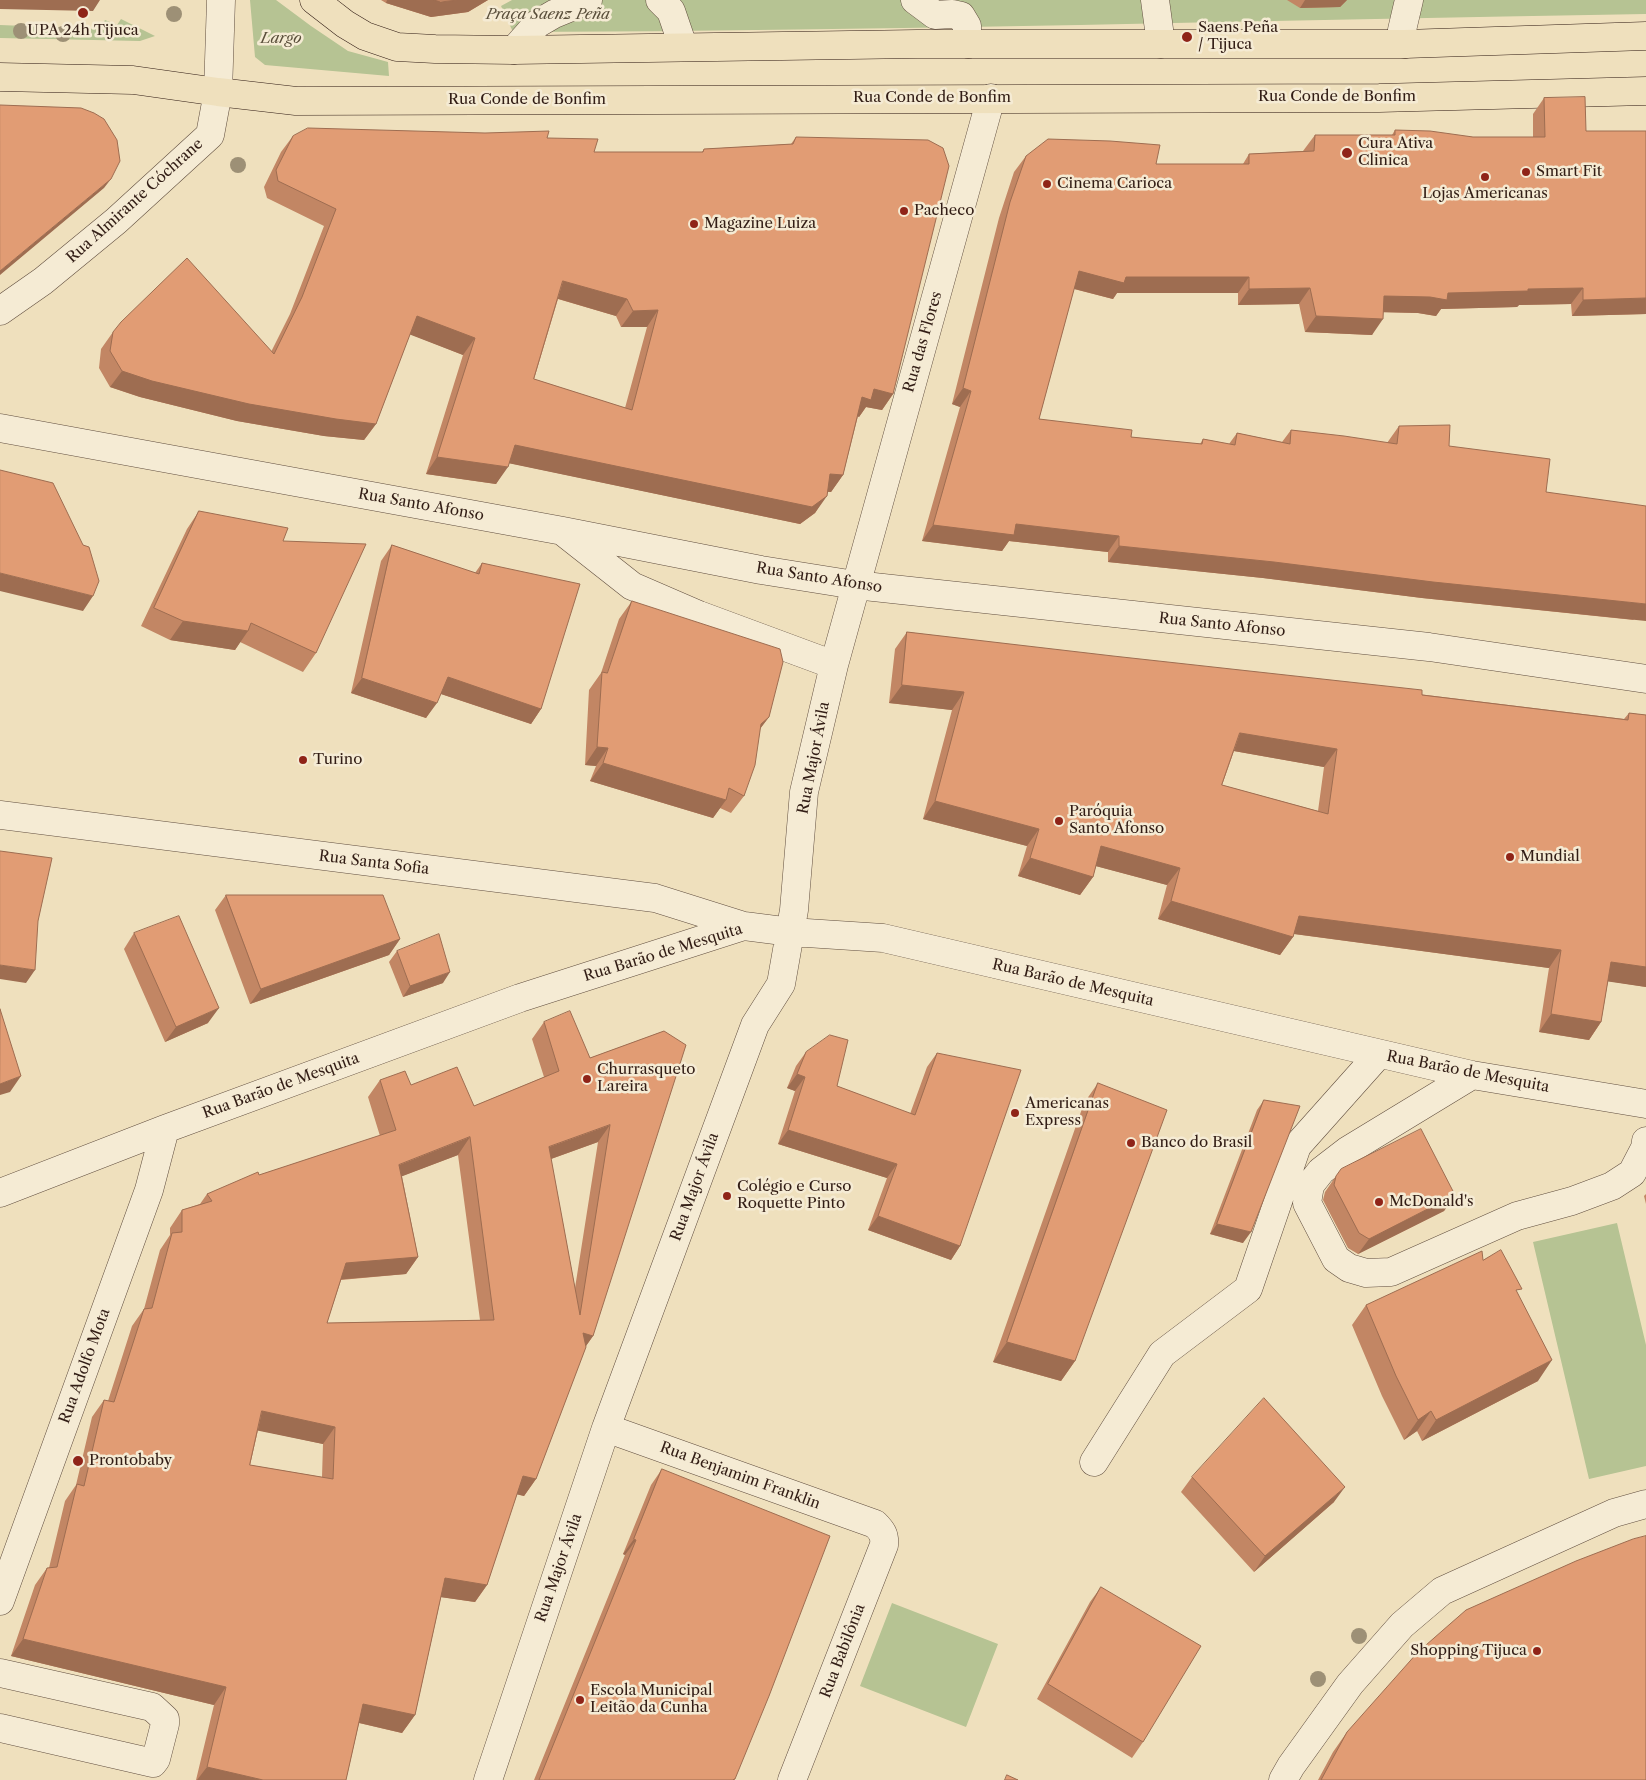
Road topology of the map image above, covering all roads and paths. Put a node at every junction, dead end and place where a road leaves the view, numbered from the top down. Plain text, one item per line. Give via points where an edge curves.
1 (221, 0) edge
2 (314, 0) edge
3 (588, 0) edge
4 (660, 0) edge
5 (915, 0) edge
6 (1155, 0) edge
7 (1409, 0) edge
8 (1646, 36) edge
9 (968, 44) junction
10 (1161, 44) junction
11 (1405, 44) junction
12 (683, 46) junction
13 (514, 50) junction
14 (0, 77) edge
15 (1646, 91) edge
16 (218, 92) junction
17 (991, 98) junction
18 (0, 311) edge
19 (0, 428) edge
20 (563, 531) junction
21 (855, 585) junction
22 (834, 665) junction
23 (1646, 679) edge
24 (0, 815) edge
25 (744, 926) junction
26 (791, 932) junction
27 (1379, 1054) junction
28 (1472, 1076) junction
29 (1646, 1104) edge
30 (165, 1129) junction
31 (1646, 1142) edge
32 (0, 1193) edge
33 (606, 1428) junction
34 (1094, 1462) dead end
35 (1646, 1504) edge
36 (875, 1524) joint
37 (0, 1601) edge
38 (0, 1673) edge
39 (0, 1728) edge
40 (488, 1780) edge
41 (792, 1780) edge
42 (1283, 1780) edge

1 - 16 street, Rua Almirante Cóchrane
2 - 13 main road via 365,36 397,47
3 - 13 street via 537,24
4 - 12 street via 671,11
5 - 9 street via 935,14 961,16 967,26
6 - 10 street
7 - 11 street via 1402,30
8 - 11 main road
9 - 10 main road
9 - 12 main road
10 - 11 main road
12 - 13 main road
14 - 16 main road, Rua Conde de Bonfim via 133,80
15 - 17 main road, Rua Conde de Bonfim via 1379,98
16 - 17 main road, Rua Conde de Bonfim via 296,101
16 - 18 street, Rua Almirante Cóchrane via 210,135 116,221 43,281
17 - 21 street, Rua das Flores
19 - 20 street, Rua Santo Afonso
20 - 21 street, Rua Santo Afonso
20 - 22 street via 632,586 698,616
21 - 22 street, Rua Major Ávila
21 - 23 street, Rua Santo Afonso via 1429,647
22 - 26 street, Rua Major Ávila via 804,792
24 - 25 street, Rua Santa Sofia via 654,898
25 - 26 street, Rua Barão de Mesquita
25 - 30 street, Rua Barão de Mesquita via 520,998
26 - 27 street, Rua Barão de Mesquita via 884,938
26 - 33 street, Rua Major Ávila via 781,984 755,1025
27 - 28 street, Rua Barão de Mesquita
27 - 34 street via 1297,1146 1248,1289 1162,1354
28 - 29 street, Rua Barão de Mesquita
28 - 31 street via 1347,1150 1321,1171 1310,1185 1306,1204 1336,1260 1348,1268 1366,1273 1391,1272 1517,1216 1612,1186 1632,1172
30 - 32 street, Rua Barão de Mesquita
30 - 37 street, Rua Adolfo Mota via 149,1190
33 - 36 street, Rua Benjamim Franklin
33 - 40 street, Rua Major Ávila
35 - 42 street via 1614,1513 1442,1591 1402,1624 1350,1684
36 - 41 street, Rua Babilônia via 882,1531 884,1545
38 - 39 street via 152,1707 165,1718 166,1724 153,1762

